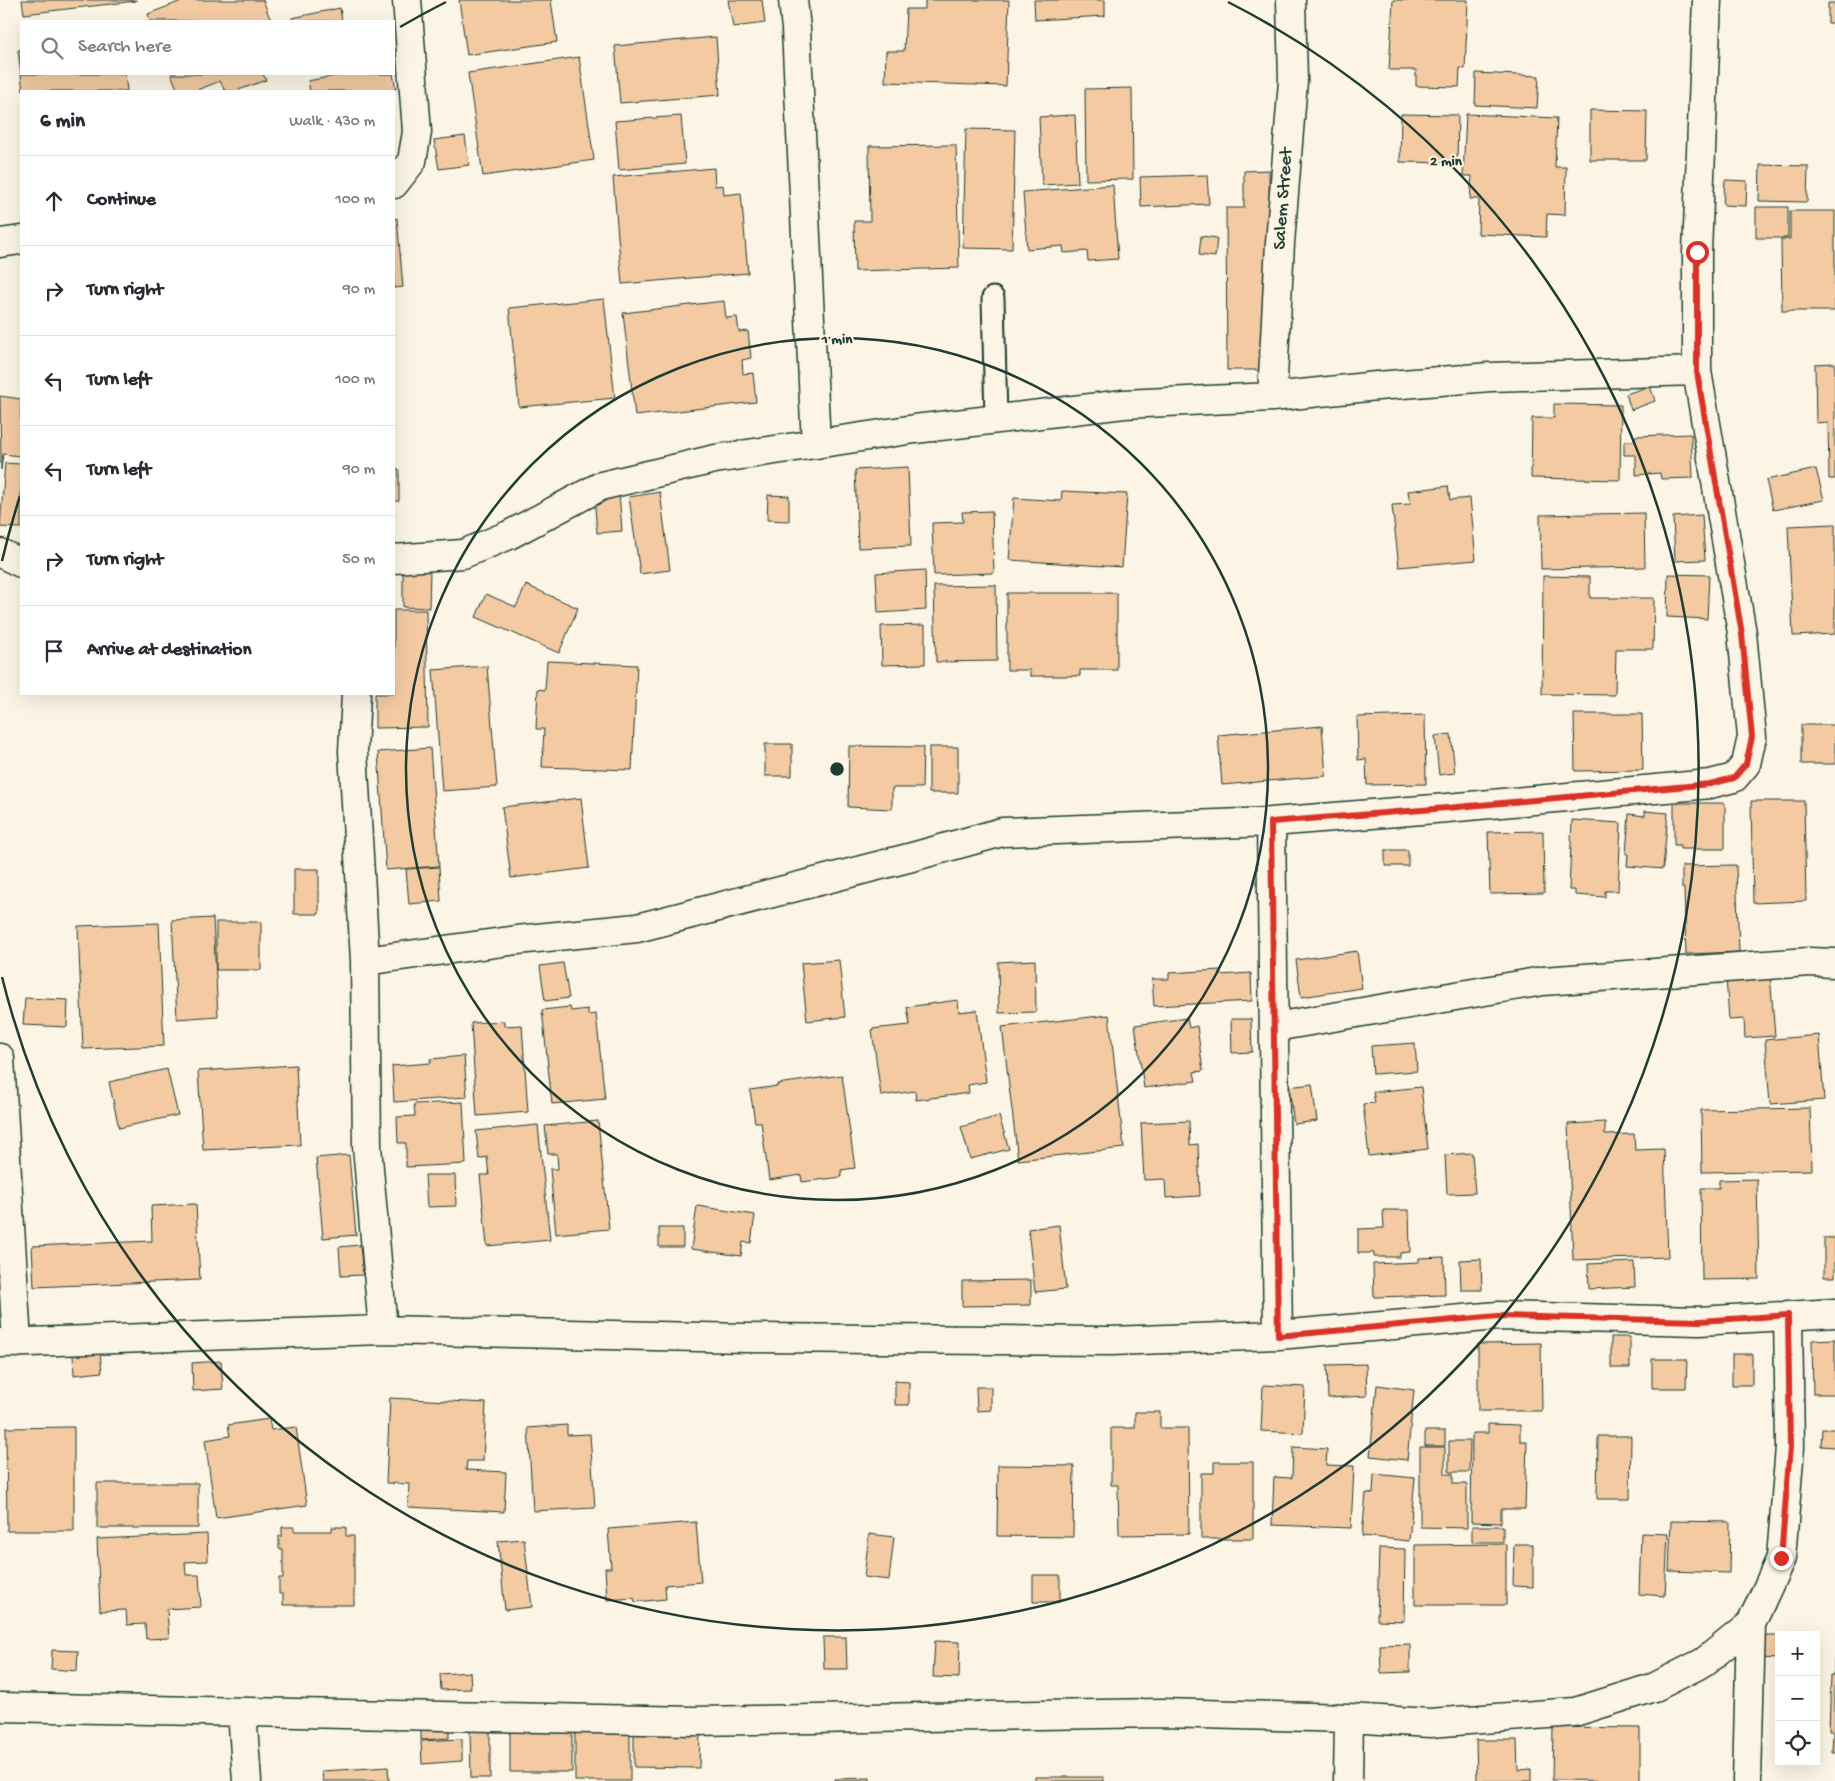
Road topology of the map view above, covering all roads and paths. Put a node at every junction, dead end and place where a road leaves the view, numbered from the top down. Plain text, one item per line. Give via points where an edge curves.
1 (407, 0) edge
2 (793, 0) edge
3 (1291, 0) edge
4 (1708, 0) edge
5 (395, 183) edge
6 (20, 240) edge
7 (0, 242) edge
8 (993, 298) dead end
9 (1697, 372) junction
10 (1272, 397) junction
11 (996, 418) junction
12 (816, 444) junction
13 (0, 553) edge
14 (395, 559) edge
15 (20, 563) edge
16 (356, 695) edge
17 (1271, 822) junction
18 (365, 961) junction
19 (1835, 963) edge
20 (1275, 1027) junction
21 (0, 1058) edge
22 (1835, 1313) edge
23 (1788, 1315) junction
24 (382, 1330) junction
25 (1278, 1336) junction
26 (8, 1343) edge
27 (1751, 1624) junction
28 (0, 1707) edge
29 (242, 1712) junction
30 (1349, 1718) junction
31 (247, 1781) edge
32 (1348, 1781) edge
33 (1747, 1781) edge

1 - 5 street via 417,132 412,161
2 - 12 street
3 - 10 street, Salem Street via 1293,81
4 - 9 street via 1697,252
6 - 7 street
8 - 11 lane
9 - 10 street via 1490,377
9 - 17 street via 1742,634 1752,737 1746,764 1734,778 1710,784
10 - 11 street via 1124,404
11 - 12 street
12 - 14 street via 715,459 601,486 509,535 463,554
13 - 15 street
16 - 18 street via 353,751
17 - 18 street via 1002,832 637,928 517,940
17 - 20 street
18 - 24 street via 367,1146
19 - 20 street via 1809,962 1543,981
20 - 25 street
21 - 26 street
22 - 23 street
23 - 25 street via 1700,1321 1498,1316
23 - 27 street via 1790,1447 1781,1558
24 - 25 street via 1081,1341
24 - 26 street
27 - 30 street via 1704,1662 1655,1687 1575,1712 1430,1722
27 - 33 street
28 - 29 street
29 - 30 street via 694,1721 1162,1713
29 - 31 street
30 - 32 street

